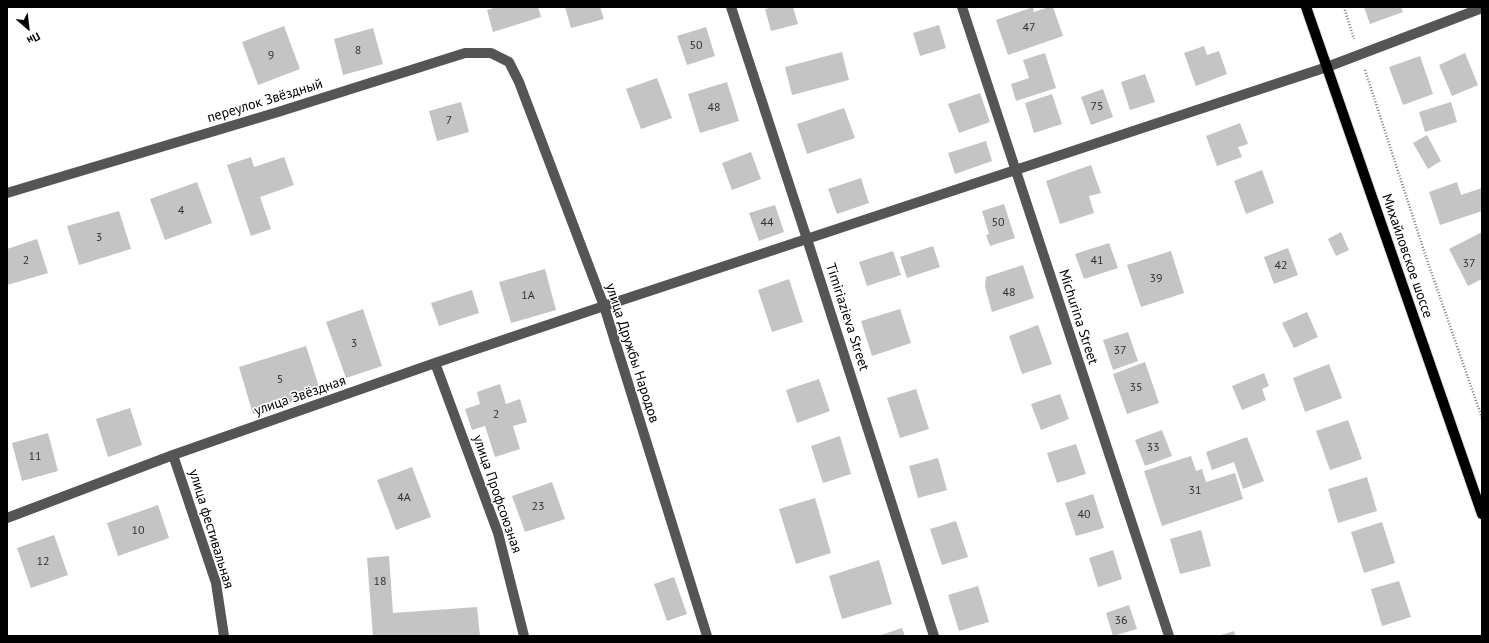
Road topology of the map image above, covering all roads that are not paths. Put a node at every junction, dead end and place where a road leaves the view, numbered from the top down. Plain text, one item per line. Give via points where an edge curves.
1 (731, 7) edge
2 (962, 7) edge
3 (1306, 7) edge
4 (1482, 8) edge
5 (1327, 66) junction
6 (519, 82) joint
7 (1015, 170) junction
8 (7, 193) edge
9 (807, 239) junction
10 (604, 306) junction
11 (435, 364) junction
12 (173, 455) junction
13 (1482, 514) edge
14 (7, 518) edge
15 (224, 636) edge
16 (524, 636) edge
17 (707, 636) edge
18 (934, 636) edge
19 (1169, 636) edge

1 - 9 street, Timiriazieva Street
2 - 7 street, Michurina Street
3 - 5 main road, Михайловское шоссе
4 - 5 street, улица Звёздная
5 - 7 street, улица Звёздная
5 - 13 main road, Михайловское шоссе
6 - 8 street, переулок Звёздный via 509,62 491,53 465,53
6 - 10 street, улица Дружбы Народов
7 - 9 street, улица Звёздная
7 - 19 street, Michurina Street
9 - 10 street, улица Звёздная
9 - 18 street, Timiriazieva Street
10 - 11 street, улица Звёздная
10 - 17 street, улица Дружбы Народов
11 - 12 street, улица Звёздная
11 - 16 street, улица Профсоюзная via 498,533
12 - 14 street, улица Звёздная
12 - 15 street, улица фестивальная via 216,583

